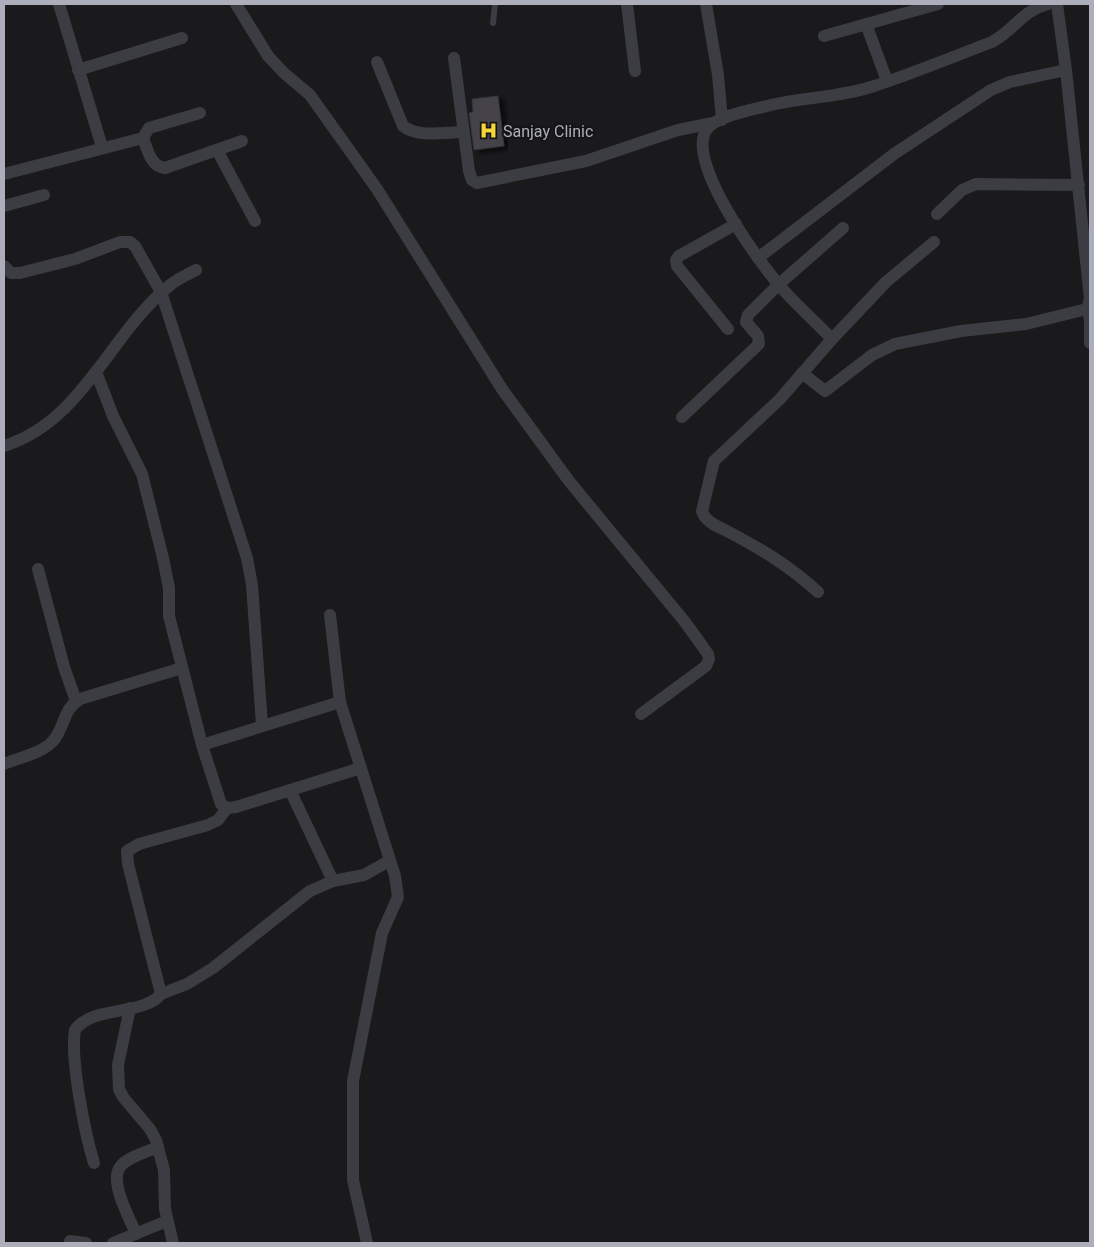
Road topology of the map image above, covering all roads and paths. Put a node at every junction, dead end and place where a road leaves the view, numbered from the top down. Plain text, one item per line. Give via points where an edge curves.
1 (60, 4) edge
2 (236, 4) edge
3 (495, 4) edge
4 (627, 4) edge
5 (706, 4) edge
6 (938, 4) edge
7 (1048, 4) edge
8 (1057, 4) edge
9 (493, 23) dead end
10 (866, 24) junction
11 (824, 36) dead end
12 (182, 38) dead end
13 (454, 58) dead end
14 (377, 62) dead end
15 (78, 70) junction
16 (1066, 70) junction
17 (634, 71) dead end
18 (887, 81) junction
19 (200, 113) dead end
20 (717, 121) junction
21 (463, 132) junction
22 (143, 138) junction
23 (242, 141) dead end
24 (102, 147) junction
25 (217, 150) junction
26 (4, 174) edge
27 (1079, 185) junction
28 (44, 195) dead end
29 (4, 206) edge
30 (937, 214) dead end
31 (255, 221) dead end
32 (736, 224) junction
33 (843, 228) dead end
34 (934, 242) dead end
35 (758, 258) junction
36 (4, 266) edge
37 (196, 270) dead end
38 (778, 285) junction
39 (161, 292) junction
40 (1087, 309) junction
41 (728, 329) dead end
42 (832, 339) junction
43 (1090, 342) edge
44 (96, 372) junction
45 (802, 373) junction
46 (682, 418) dead end
47 (4, 446) edge
48 (38, 569) dead end
49 (818, 592) dead end
50 (330, 615) dead end
51 (182, 668) junction
52 (76, 701) junction
53 (340, 702) junction
54 (641, 714) dead end
55 (262, 726) junction
56 (202, 745) junction
57 (4, 764) edge
58 (360, 768) junction
59 (290, 790) junction
60 (227, 808) junction
61 (389, 861) junction
62 (333, 881) junction
63 (160, 994) junction
64 (130, 1008) junction
65 (158, 1147) junction
66 (94, 1163) dead end
67 (167, 1221) junction
68 (136, 1234) junction
69 (70, 1241) dead end
70 (86, 1243) edge
71 (113, 1243) edge
72 (173, 1243) edge
73 (367, 1243) edge

1 - 15 street
2 - 54 street via 268,56 310,95 377,189 508,397 569,481 668,600 708,654 706,666
3 - 9 lane
4 - 17 street
5 - 20 street via 718,75
6 - 10 street
7 - 18 street via 1029,11 1010,31 992,42
8 - 16 street
10 - 11 street
10 - 18 street
12 - 15 street
13 - 21 street
14 - 21 street via 403,126 420,132
15 - 24 street
16 - 27 street
16 - 35 street via 1010,82 991,90 894,154
18 - 20 street via 836,95 773,104
19 - 22 street via 149,128
20 - 21 street via 670,132 586,161 481,184 470,176
20 - 32 street via 705,132 706,168 712,185
22 - 24 street
22 - 25 street via 157,167 165,168
23 - 25 street
24 - 26 street
25 - 31 street
27 - 30 street via 976,184 962,190
27 - 40 street via 1090,299
28 - 29 street
32 - 35 street
32 - 41 street via 676,260 677,266
33 - 38 street
34 - 42 street via 877,291
35 - 38 street
36 - 39 street via 11,273 20,273 54,266 120,242 130,242
37 - 39 street
38 - 42 street
38 - 46 street via 748,315 746,322 758,336 759,344
39 - 44 street
39 - 55 street via 247,558 254,601
40 - 43 street
40 - 45 street via 1026,324 961,331 895,344 872,355 825,392
42 - 45 street
44 - 47 street via 50,423 27,438
44 - 51 street via 113,416 142,474 163,558 169,616
45 - 49 street via 780,399 714,461 702,511 705,518 720,528 785,563
48 - 52 street
50 - 53 street
51 - 52 street
51 - 56 street
52 - 57 street via 71,704 53,741 42,750
53 - 55 street
53 - 58 street
55 - 56 street
56 - 60 street via 216,795
58 - 59 street
58 - 61 street
59 - 60 street
59 - 62 street
60 - 63 street via 218,820 208,825 139,844 127,852
61 - 62 street via 364,875
61 - 73 street via 398,897 381,939 353,1081 353,1180
62 - 63 street via 299,898 201,975
63 - 64 street via 157,999
64 - 65 street via 118,1065 119,1088 150,1128
64 - 66 street via 87,1019 75,1030 74,1049
65 - 67 street via 164,1170
65 - 68 street via 124,1163 117,1173 119,1192
67 - 68 street
67 - 72 street
68 - 71 street
69 - 70 street

